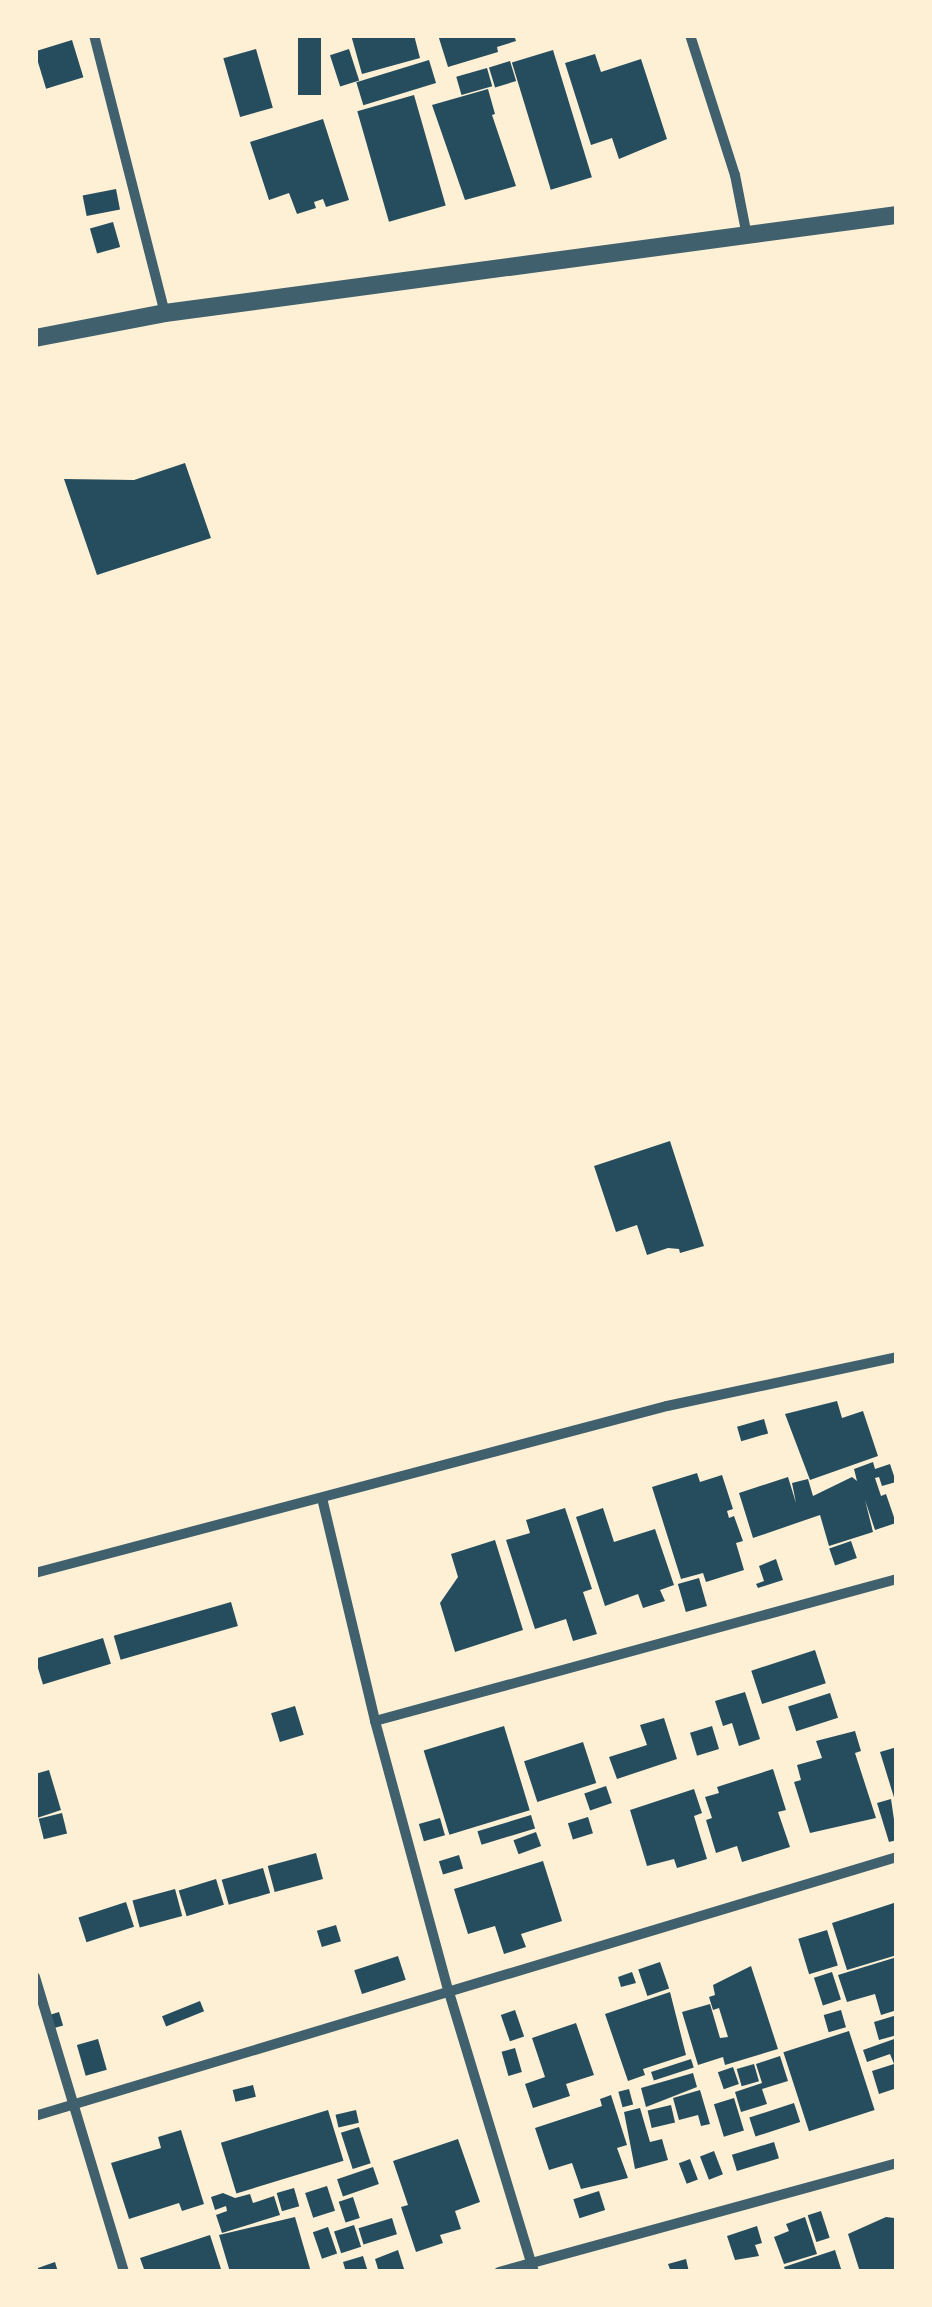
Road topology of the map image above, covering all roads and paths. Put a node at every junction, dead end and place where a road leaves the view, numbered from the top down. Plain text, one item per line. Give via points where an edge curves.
1 (94, 35) edge
2 (690, 35) edge
3 (897, 215) edge
4 (747, 238) junction
5 (164, 313) junction
6 (35, 338) edge
7 (897, 1357) edge
8 (322, 1498) junction
9 (35, 1573) edge
10 (897, 1579) edge
11 (375, 1720) junction
12 (897, 1856) edge
13 (35, 1977) edge
14 (448, 1988) junction
15 (73, 2106) junction
16 (35, 2116) edge
17 (897, 2163) edge
18 (533, 2267) edge
19 (124, 2272) edge
20 (499, 2272) edge

1 - 5 street
2 - 4 street via 735,176
3 - 4 street
4 - 5 street
5 - 6 street
7 - 8 street via 668,1406
8 - 9 street
8 - 11 street
10 - 11 street
11 - 14 street
12 - 14 street
13 - 15 street
14 - 15 street
14 - 18 street
15 - 16 street
15 - 19 street
17 - 18 street
18 - 20 street

